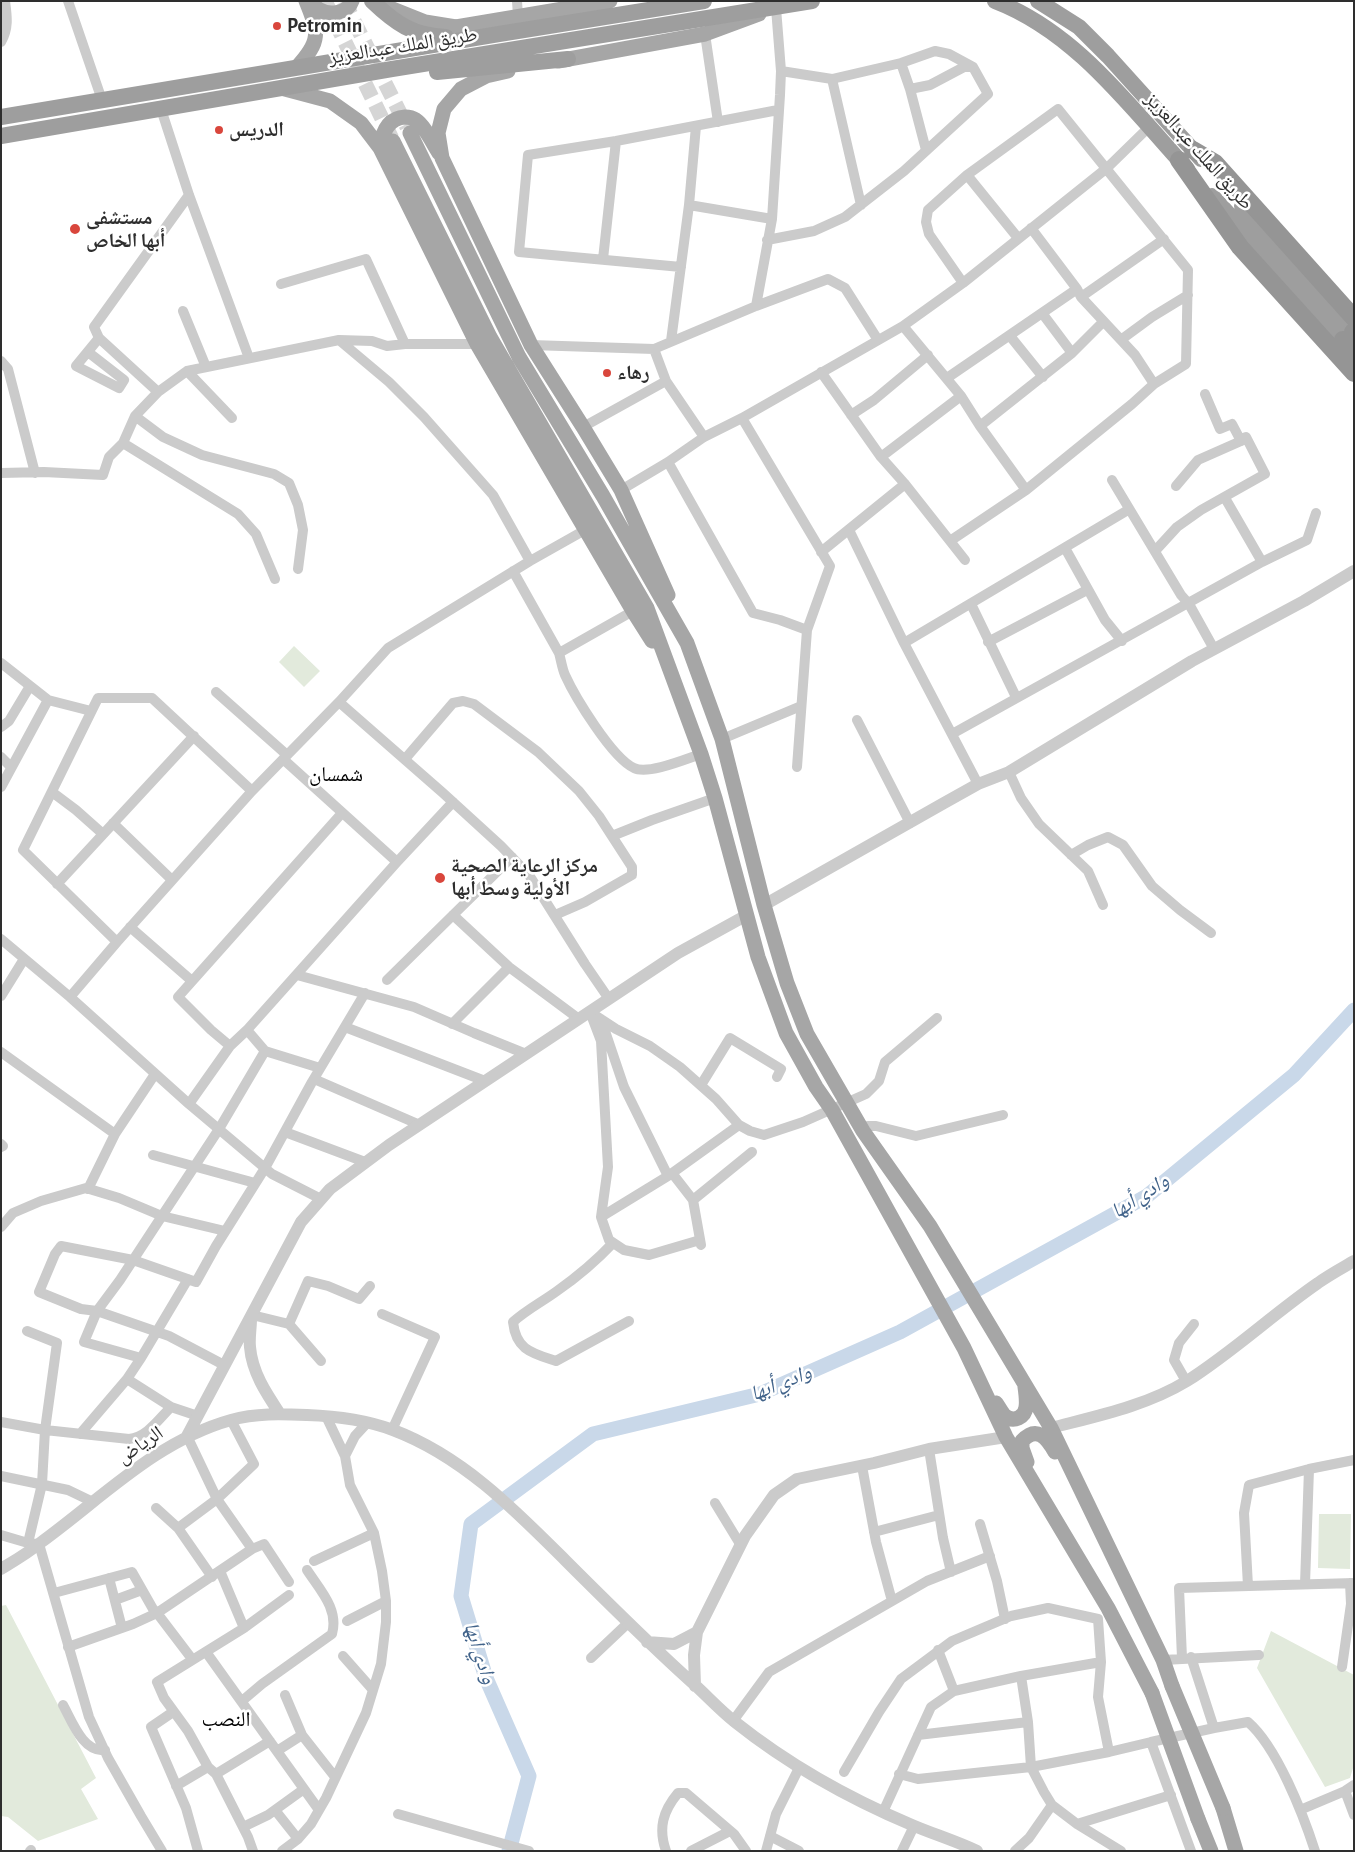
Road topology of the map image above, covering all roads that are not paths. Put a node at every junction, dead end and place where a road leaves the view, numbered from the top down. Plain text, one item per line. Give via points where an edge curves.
1 (5, 1) edge
2 (68, 1) edge
3 (306, 1) edge
4 (311, 1) edge
5 (352, 1) edge
6 (373, 1) edge
7 (610, 1) edge
8 (704, 1) edge
9 (812, 1) edge
10 (995, 1) edge
11 (1038, 1) edge
12 (776, 8) junction
13 (518, 9) edge
14 (498, 34) junction
15 (705, 34) junction
16 (1, 42) edge
17 (568, 59) junction
18 (901, 64) junction
19 (297, 67) junction
20 (973, 67) junction
21 (392, 69) junction
22 (781, 71) junction
23 (832, 79) junction
24 (281, 88) junction
25 (910, 89) junction
26 (102, 100) junction
27 (161, 109) junction
28 (778, 110) junction
29 (1, 117) edge
30 (718, 122) junction
31 (696, 126) junction
32 (1149, 127) junction
33 (410, 133) tunnel mouth
34 (1, 136) edge
35 (616, 141) junction
36 (387, 144) junction
37 (926, 150) junction
38 (1186, 155) junction
39 (442, 158) junction
40 (1107, 168) junction
41 (967, 175) junction
42 (190, 195) junction
43 (689, 205) junction
44 (861, 205) junction
45 (772, 219) junction
46 (1031, 228) junction
47 (1018, 238) junction
48 (1164, 239) junction
49 (768, 240) junction
50 (603, 259) junction
51 (681, 267) junction
52 (963, 283) junction
53 (281, 284) dead end
54 (1079, 293) junction
55 (1188, 294) junction
56 (756, 306) junction
57 (183, 311) dead end
58 (1042, 313) junction
59 (1103, 322) junction
60 (903, 326) junction
61 (1351, 335) edge
62 (1010, 336) junction
63 (99, 338) junction
64 (1122, 339) junction
65 (339, 340) junction
66 (878, 340) junction
67 (671, 341) junction
68 (405, 344) junction
69 (476, 344) junction
70 (530, 345) junction
71 (654, 349) junction
72 (88, 352) dead end
73 (1072, 353) junction
74 (928, 354) junction
75 (249, 358) junction
76 (1, 361) edge
77 (206, 367) junction
78 (187, 371) junction
79 (820, 372) junction
80 (1354, 373) edge
81 (1043, 377) junction
82 (947, 378) junction
83 (666, 381) junction
84 (1154, 384) junction
85 (158, 392) junction
86 (1204, 394) dead end
87 (961, 396) junction
88 (550, 408) junction
89 (533, 412) junction
90 (850, 415) junction
91 (135, 416) junction
92 (232, 418) dead end
93 (742, 418) junction
94 (980, 426) junction
95 (583, 427) junction
96 (704, 437) junction
97 (1241, 441) junction
98 (123, 443) junction
99 (881, 457) junction
100 (668, 462) junction
101 (1, 473) edge
102 (35, 473) junction
103 (1112, 480) dead end
104 (905, 484) junction
105 (1176, 486) dead end
106 (621, 490) junction
107 (1026, 490) junction
108 (566, 496) junction
109 (1225, 498) junction
110 (1128, 510) junction
111 (1316, 513) dead end
112 (585, 530) junction
113 (849, 530) junction
114 (950, 541) junction
115 (1065, 548) junction
116 (1155, 551) junction
117 (821, 552) junction
118 (965, 560) dead end
119 (530, 561) junction
120 (1262, 562) junction
121 (298, 569) dead end
122 (513, 571) junction
123 (1354, 571) edge
124 (275, 579) dead end
125 (1087, 590) junction
126 (971, 604) junction
127 (1189, 604) junction
128 (632, 611) junction
129 (807, 630) junction
130 (1122, 641) junction
131 (687, 642) junction
132 (904, 642) junction
133 (988, 642) junction
134 (1214, 649) junction
135 (559, 653) junction
136 (1, 663) edge
137 (669, 666) junction
138 (30, 686) junction
139 (216, 692) dead end
140 (1016, 697) junction
141 (48, 700) junction
142 (339, 702) junction
143 (801, 706) junction
144 (91, 711) junction
145 (857, 720) dead end
146 (1, 727) edge
147 (952, 734) junction
148 (194, 736) junction
149 (722, 739) junction
150 (701, 754) junction
151 (1, 757) edge
152 (285, 757) junction
153 (405, 759) junction
154 (12, 767) junction
155 (797, 767) dead end
156 (1009, 772) junction
157 (978, 784) junction
158 (1, 787) edge
159 (252, 791) junction
160 (52, 792) junction
161 (715, 798) junction
162 (453, 802) junction
163 (342, 813) junction
164 (113, 823) junction
165 (910, 823) junction
166 (103, 834) junction
167 (612, 836) junction
168 (1071, 855) junction
169 (512, 857) junction
170 (397, 862) junction
171 (172, 880) junction
172 (57, 884) junction
173 (764, 905) junction
174 (1103, 906) dead end
175 (453, 914) junction
176 (747, 914) junction
177 (555, 915) junction
178 (130, 927) junction
179 (1211, 933) dead end
180 (1, 939) edge
181 (116, 942) junction
182 (24, 959) junction
183 (509, 967) junction
184 (297, 974) junction
185 (387, 980) dead end
186 (192, 981) junction
187 (365, 993) junction
188 (1, 996) edge
189 (70, 997) junction
190 (609, 999) junction
191 (584, 1015) junction
192 (937, 1018) dead end
193 (601, 1019) junction
194 (452, 1024) junction
195 (345, 1027) junction
196 (247, 1030) junction
197 (230, 1046) junction
198 (264, 1051) junction
199 (1, 1052) edge
200 (526, 1054) junction
201 (320, 1068) junction
202 (155, 1074) junction
203 (777, 1077) dead end
204 (314, 1079) junction
205 (485, 1081) junction
206 (701, 1085) junction
207 (846, 1102) junction
208 (189, 1104) junction
209 (832, 1110) junction
210 (1003, 1115) dead end
211 (420, 1125) junction
212 (739, 1125) junction
213 (219, 1130) junction
214 (863, 1131) junction
215 (284, 1132) junction
216 (115, 1134) junction
217 (752, 1152) dead end
218 (153, 1156) dead end
219 (365, 1162) junction
220 (195, 1167) junction
221 (265, 1168) junction
222 (670, 1174) junction
223 (255, 1183) junction
224 (88, 1188) junction
225 (321, 1199) junction
226 (694, 1200) junction
227 (162, 1216) junction
228 (601, 1217) junction
229 (1, 1227) edge
230 (225, 1231) junction
231 (613, 1243) junction
232 (133, 1260) junction
233 (1354, 1261) edge
234 (188, 1279) junction
235 (370, 1286) dead end
236 (97, 1312) junction
237 (382, 1314) dead end
238 (252, 1315) junction
239 (629, 1321) dead end
240 (289, 1324) junction
241 (1194, 1324) dead end
242 (27, 1331) dead end
243 (156, 1332) junction
244 (141, 1358) junction
245 (321, 1361) dead end
246 (224, 1365) junction
247 (978, 1377) junction
248 (127, 1379) junction
249 (1186, 1381) junction
250 (1025, 1385) junction
251 (171, 1407) junction
252 (280, 1414) junction
253 (198, 1416) junction
254 (326, 1416) junction
255 (231, 1420) junction
256 (1, 1422) edge
257 (367, 1423) junction
258 (1051, 1428) junction
259 (45, 1430) junction
260 (392, 1430) junction
261 (80, 1434) junction
262 (187, 1436) junction
263 (1006, 1437) junction
264 (929, 1449) junction
265 (345, 1456) junction
266 (1354, 1460) edge
267 (862, 1466) junction
268 (1309, 1469) junction
269 (1, 1476) edge
270 (42, 1484) junction
271 (1080, 1485) junction
272 (1038, 1488) junction
273 (217, 1500) junction
274 (93, 1502) junction
275 (715, 1503) dead end
276 (156, 1508) dead end
277 (939, 1515) junction
278 (980, 1524) dead end
279 (178, 1528) junction
280 (874, 1532) junction
281 (374, 1533) junction
282 (1, 1534) edge
283 (34, 1544) junction
284 (740, 1544) junction
285 (252, 1548) junction
286 (990, 1556) junction
287 (1, 1569) edge
288 (951, 1572) junction
289 (216, 1574) junction
290 (109, 1578) junction
291 (288, 1582) dead end
292 (1352, 1583) edge
293 (1305, 1584) junction
294 (1248, 1586) junction
295 (142, 1590) junction
296 (54, 1593) junction
297 (289, 1596) dead end
298 (115, 1600) junction
299 (386, 1601) junction
300 (892, 1601) junction
301 (158, 1613) junction
302 (1005, 1618) junction
303 (347, 1621) dead end
304 (628, 1622) junction
305 (122, 1628) junction
306 (244, 1628) junction
307 (697, 1632) junction
308 (647, 1642) junction
309 (68, 1647) junction
310 (938, 1650) junction
311 (206, 1652) junction
312 (1259, 1655) dead end
313 (343, 1656) dead end
314 (592, 1658) dead end
315 (1187, 1658) junction
316 (192, 1659) junction
317 (1163, 1660) junction
318 (1101, 1662) junction
319 (1342, 1667) dead end
320 (1020, 1676) junction
321 (695, 1686) junction
322 (373, 1690) junction
323 (954, 1691) junction
324 (285, 1696) dead end
325 (242, 1701) junction
326 (63, 1705) dead end
327 (173, 1712) junction
328 (734, 1721) junction
329 (1028, 1722) junction
330 (1214, 1728) junction
331 (302, 1735) junction
332 (918, 1735) junction
333 (270, 1741) junction
334 (1151, 1742) junction
335 (105, 1750) junction
336 (277, 1751) junction
337 (1108, 1752) junction
338 (208, 1766) junction
339 (1031, 1766) junction
340 (799, 1768) junction
341 (844, 1772) dead end
342 (216, 1774) junction
343 (899, 1774) junction
344 (335, 1777) junction
345 (176, 1786) junction
346 (1351, 1788) edge
347 (304, 1789) junction
348 (1171, 1795) junction
349 (1052, 1805) junction
350 (275, 1810) junction
351 (319, 1810) junction
352 (1300, 1810) junction
353 (883, 1812) junction
354 (398, 1814) dead end
355 (1354, 1815) edge
356 (1077, 1824) junction
357 (914, 1826) junction
358 (243, 1827) junction
359 (730, 1831) junction
360 (770, 1836) junction
361 (298, 1839) junction
362 (162, 1851) edge
363 (198, 1851) edge
364 (253, 1851) edge
365 (282, 1851) edge
366 (529, 1851) edge
367 (666, 1851) edge
368 (691, 1851) edge
369 (746, 1851) edge
370 (766, 1851) edge
371 (799, 1851) edge
372 (902, 1851) edge
373 (977, 1851) edge
374 (1015, 1851) edge
375 (1121, 1851) edge
376 (1191, 1851) edge
377 (1211, 1851) edge
378 (1236, 1851) edge
379 (1315, 1851) edge

1 - 16 street via 8,19
2 - 26 street
3 - 19 main road via 316,28 315,43
4 - 5 main road via 320,10 334,13 351,5
6 - 13 main road via 425,22 456,27
6 - 14 highway via 391,20 416,32 444,38
7 - 13 main road
8 - 14 highway, طريق الملك عبدالعزيز
9 - 12 highway, طريق الملك عبدالعزيز
10 - 32 highway, طريق الملك عبدالعزيز via 1034,20 1066,42
11 - 38 highway, طريق الملك عبدالعزيز via 1079,27 1108,56
12 - 15 main road
12 - 21 highway, طريق الملك عبدالعزيز
12 - 22 street
14 - 19 highway, طريق الملك عبدالعزيز
15 - 17 main road
15 - 30 street
17 - 21 highway via 436,72
17 - 39 main road via 486,76 461,89 444,109 438,133
18 - 20 street via 935,51 949,54
18 - 23 street
18 - 25 street
19 - 26 highway, طريق الملك عبدالعزيز
20 - 25 street via 964,67 930,85
20 - 37 street via 988,94
21 - 24 highway, طريق الملك عبدالعزيز
22 - 23 street
22 - 28 street
23 - 44 street
24 - 27 highway, طريق الملك عبدالعزيز
24 - 36 main road via 330,101
25 - 37 street
26 - 29 highway, طريق الملك عبدالعزيز
27 - 34 highway, طريق الملك عبدالعزيز
27 - 42 street
28 - 30 street
28 - 45 street
30 - 31 street
31 - 35 street
31 - 43 street
32 - 38 highway, طريق الملك عبدالعزيز
32 - 40 street
33 - 88 main road via 519,357
35 - 50 street
35 - 50 street via 528,155 519,252
36 - 39 main road via 382,136 389,123 409,117 418,120
36 - 69 main road
36 - 89 main road
37 - 44 street
38 - 61 highway, طريق الملك عبدالعزيز
38 - 61 highway via 1215,162
38 - 80 highway via 1240,247
39 - 70 main road
40 - 41 street via 1058,109
40 - 46 street
40 - 48 street
41 - 47 street
41 - 52 street via 928,210 926,222 929,234
42 - 63 street via 94,327
42 - 75 street
43 - 45 street
43 - 51 street
44 - 49 street via 845,217 814,230
45 - 49 street
46 - 47 street
46 - 54 street
47 - 52 street
48 - 54 street
48 - 55 street via 1188,270
49 - 56 street
50 - 51 street
51 - 67 street
52 - 60 street
53 - 68 street via 366,259
54 - 58 street
54 - 59 street
55 - 64 street
55 - 84 street via 1186,364
56 - 66 street via 828,279 844,288
56 - 67 street
57 - 77 street
58 - 62 street
58 - 73 street
59 - 64 street
59 - 73 street
60 - 66 street
60 - 74 street
62 - 81 street
62 - 82 street
63 - 72 street
63 - 85 street
64 - 84 street via 1136,354
65 - 68 street via 372,341 388,346
65 - 75 street
65 - 119 street via 403,396 493,495
66 - 79 street
67 - 71 street
68 - 69 street
69 - 108 main road
70 - 71 street
70 - 95 main road
71 - 83 street
73 - 81 street
74 - 82 street
74 - 90 street via 874,400
75 - 77 street
76 - 102 street via 8,369
77 - 78 street
78 - 85 street
78 - 92 street
79 - 90 street
79 - 93 street
81 - 94 street
82 - 87 street
83 - 95 street
83 - 96 street
84 - 107 street
85 - 91 street
86 - 97 street via 1220,429 1232,424
87 - 94 street
87 - 99 street
88 - 106 main road
88 - 131 main road
89 - 108 main road
89 - 137 main road via 647,608
90 - 99 street
91 - 98 street
91 - 121 street via 163,437 202,455 274,474 289,483 303,530
93 - 96 street
93 - 117 street
94 - 107 street
95 - 106 main road
96 - 100 street
97 - 105 street via 1198,460
97 - 109 street via 1246,437 1264,474
98 - 102 street via 109,457 103,475
98 - 124 street via 238,514 256,534
99 - 104 street
100 - 106 street
100 - 129 street via 753,613
101 - 102 street
103 - 110 street
104 - 113 street
104 - 114 street
106 - 131 main road
107 - 114 street
108 - 112 main road
109 - 116 street via 1177,527
109 - 120 street
110 - 115 street
110 - 116 street
111 - 120 street via 1307,540
112 - 119 street
112 - 128 main road
113 - 117 street
113 - 132 street
114 - 118 street
115 - 125 street
115 - 126 street
116 - 127 street
117 - 129 street via 830,566
119 - 122 street
120 - 127 street
122 - 135 street
122 - 142 street via 388,648
123 - 134 street
125 - 130 street
125 - 133 street
126 - 132 street
126 - 133 street
127 - 130 street
127 - 134 street
128 - 135 street
128 - 137 main road
129 - 143 street
130 - 140 street
131 - 149 main road
132 - 147 street
133 - 140 street
134 - 156 street
135 - 150 street via 564,674 581,705 602,737 634,768 650,770
136 - 138 street
137 - 150 main road
138 - 141 street
138 - 146 street via 9,721
139 - 152 street
140 - 147 street
141 - 144 street
141 - 154 street
142 - 152 street
142 - 153 street
143 - 149 street
143 - 155 street
144 - 148 street via 98,698 152,698
144 - 160 street
145 - 165 street
147 - 157 street
148 - 159 street
148 - 164 street
149 - 173 main road
150 - 161 main road
151 - 154 street
152 - 159 street
152 - 163 street
153 - 162 street
153 - 167 street via 452,703 463,700 474,704 538,752 580,791
154 - 158 street
156 - 157 street
156 - 168 street via 1021,798 1039,824
157 - 165 street
159 - 171 street
160 - 166 street
160 - 172 street via 23,850
161 - 167 street
161 - 176 main road
162 - 169 street
162 - 170 street
163 - 170 street
163 - 186 street
164 - 166 street
164 - 171 street
165 - 173 street
166 - 172 street
167 - 177 street via 632,867 632,875
168 - 174 street via 1088,871
168 - 179 street via 1108,837 1123,845 1152,886
169 - 175 street
169 - 177 street via 529,875
170 - 184 street
171 - 178 street
172 - 181 street
173 - 207 main road via 787,983 807,1034
175 - 183 street
175 - 185 street
176 - 190 street via 678,953
176 - 209 main road via 758,957 786,1033
177 - 190 street
178 - 181 street
178 - 186 street
180 - 182 street
181 - 189 street
182 - 188 street
182 - 189 street
183 - 191 street
183 - 194 street
184 - 187 street
184 - 196 street
186 - 197 street via 178,997
187 - 194 street via 414,1007
187 - 195 street
189 - 202 street
190 - 191 street
191 - 193 street
191 - 200 street
191 - 228 street via 601,1041 608,1167
192 - 207 street via 885,1062 879,1082 866,1094
193 - 206 street via 650,1046
193 - 222 street via 624,1087
194 - 200 street
195 - 201 street
195 - 205 street
196 - 197 street
196 - 198 street
197 - 208 street
198 - 201 street
198 - 213 street
199 - 216 street
200 - 205 street
201 - 204 street
202 - 208 street
202 - 216 street
203 - 206 street via 782,1069 730,1038
204 - 211 street
204 - 215 street
205 - 211 street
206 - 212 street
207 - 209 street
207 - 214 main road
208 - 213 street
209 - 212 street via 764,1135
209 - 247 main road
210 - 214 street via 916,1136 876,1126 868,1126
211 - 219 street
212 - 222 street
213 - 220 street
213 - 221 street
214 - 250 main road via 930,1226
215 - 219 street
215 - 221 street
216 - 224 street
217 - 226 street
218 - 220 street
219 - 225 street
220 - 223 street
220 - 227 street
221 - 223 street
221 - 225 street
222 - 226 street
222 - 228 street
223 - 230 street
224 - 227 street
224 - 229 street via 13,1213
225 - 238 street via 301,1222
226 - 231 street via 700,1243 649,1255 624,1250
227 - 230 street
227 - 232 street
228 - 231 street
230 - 234 street via 196,1282
231 - 239 street via 588,1268 520,1315 513,1322 514,1335 522,1347 556,1360
232 - 234 street
232 - 236 street
232 - 236 street via 61,1246 54,1254 40,1292
233 - 249 street via 1318,1282
234 - 243 street
235 - 240 street via 359,1299 308,1281
236 - 243 street
236 - 244 street via 84,1342
237 - 260 street via 435,1336
238 - 240 street
238 - 246 street
238 - 252 street via 250,1345 254,1366
240 - 245 street
241 - 249 street via 1179,1344 1174,1360
242 - 259 street via 57,1343
243 - 244 street
243 - 246 street
244 - 248 street
246 - 253 street
247 - 250 main road via 1004,1416 1010,1419 1017,1419 1026,1409
247 - 263 main road
248 - 251 street
248 - 261 street
249 - 258 street via 1125,1409
250 - 258 main road
251 - 253 street
251 - 261 street via 137,1438
252 - 254 street, الرياض
252 - 255 street, الرياض
253 - 262 street
254 - 257 street, الرياض
254 - 265 street
255 - 262 street, الرياض
255 - 273 street via 254,1464
256 - 259 street
257 - 260 street, الرياض
257 - 265 street via 355,1436
258 - 271 main road
259 - 261 street
259 - 270 street
260 - 304 street, الرياض via 415,1440 491,1488
262 - 273 street
262 - 274 street, الرياض via 157,1453
263 - 264 street
263 - 272 main road
264 - 267 street
264 - 277 street
265 - 281 street via 350,1485
266 - 268 street
267 - 280 street
267 - 284 street via 797,1479 774,1495
268 - 293 street
268 - 294 street via 1249,1485 1244,1513
269 - 270 street
270 - 274 street via 68,1490
270 - 283 street
271 - 272 main road via 1043,1436 1036,1433 1028,1434 1022,1440 1022,1448
271 - 317 main road
272 - 377 main road, bridge via 1108,1608 1152,1694
273 - 279 street
273 - 285 street
274 - 283 street, الرياض
275 - 284 street
276 - 279 street
277 - 280 street
277 - 288 street
278 - 286 street
279 - 289 street
280 - 300 street
281 - 299 street
281 - 325 street via 310,1566 333,1612 335,1626 332,1634
282 - 283 street
283 - 287 street, الرياض
283 - 296 street
284 - 307 street
285 - 289 street
285 - 291 street via 264,1544
286 - 288 street
286 - 302 street
288 - 300 street via 927,1581
289 - 301 street
289 - 306 street
290 - 295 street via 132,1572
290 - 296 street
290 - 298 street
292 - 293 street
292 - 319 street
293 - 294 street
294 - 315 street via 1179,1588
295 - 298 street
295 - 301 street
296 - 309 street
297 - 306 street
298 - 305 street
299 - 303 street
299 - 322 street via 381,1664
300 - 328 street via 769,1672
301 - 305 street
301 - 316 street
302 - 310 street
302 - 318 street via 1048,1608 1098,1619
304 - 308 street, الرياض
304 - 314 street
305 - 309 street
306 - 311 street
307 - 308 street via 674,1644
307 - 321 street
308 - 321 street, الرياض
309 - 335 street via 89,1717
310 - 323 street
310 - 341 street via 901,1680
311 - 316 street
311 - 325 street
312 - 315 street
313 - 322 street
315 - 317 street
315 - 330 street
316 - 327 street via 158,1682
317 - 378 main road, bridge via 1223,1808
318 - 320 street
318 - 337 street via 1098,1697
320 - 323 street
320 - 329 street
321 - 328 street, الرياض
322 - 344 street via 366,1713
323 - 332 street via 931,1706
324 - 331 street
325 - 333 street
326 - 335 street via 87,1745 97,1751
327 - 338 street via 188,1730
327 - 345 street via 151,1727
328 - 340 street, الرياض
329 - 332 street
329 - 339 street
330 - 334 street
330 - 352 street via 1248,1722 1280,1766
331 - 336 street
331 - 344 street
332 - 343 street
333 - 336 street
333 - 342 street
334 - 337 street
334 - 348 street
335 - 362 street
336 - 347 street
337 - 339 street
338 - 342 street
338 - 345 street
339 - 343 street via 918,1779
339 - 349 street
340 - 353 street, الرياض
340 - 360 street via 776,1814
342 - 358 street
343 - 353 street
344 - 351 street
345 - 363 street
346 - 352 street
346 - 355 street
347 - 350 street
347 - 351 street
348 - 356 street
348 - 376 street
349 - 356 street
349 - 374 street via 1029,1838
350 - 358 street
350 - 361 street
351 - 361 street
352 - 379 street
353 - 357 street, الرياض
354 - 366 street
356 - 375 street
357 - 372 street
357 - 373 street, الرياض
358 - 364 street
359 - 367 street via 686,1793 678,1793 662,1819
359 - 368 street
359 - 369 street
360 - 370 street
360 - 371 street
361 - 365 street

